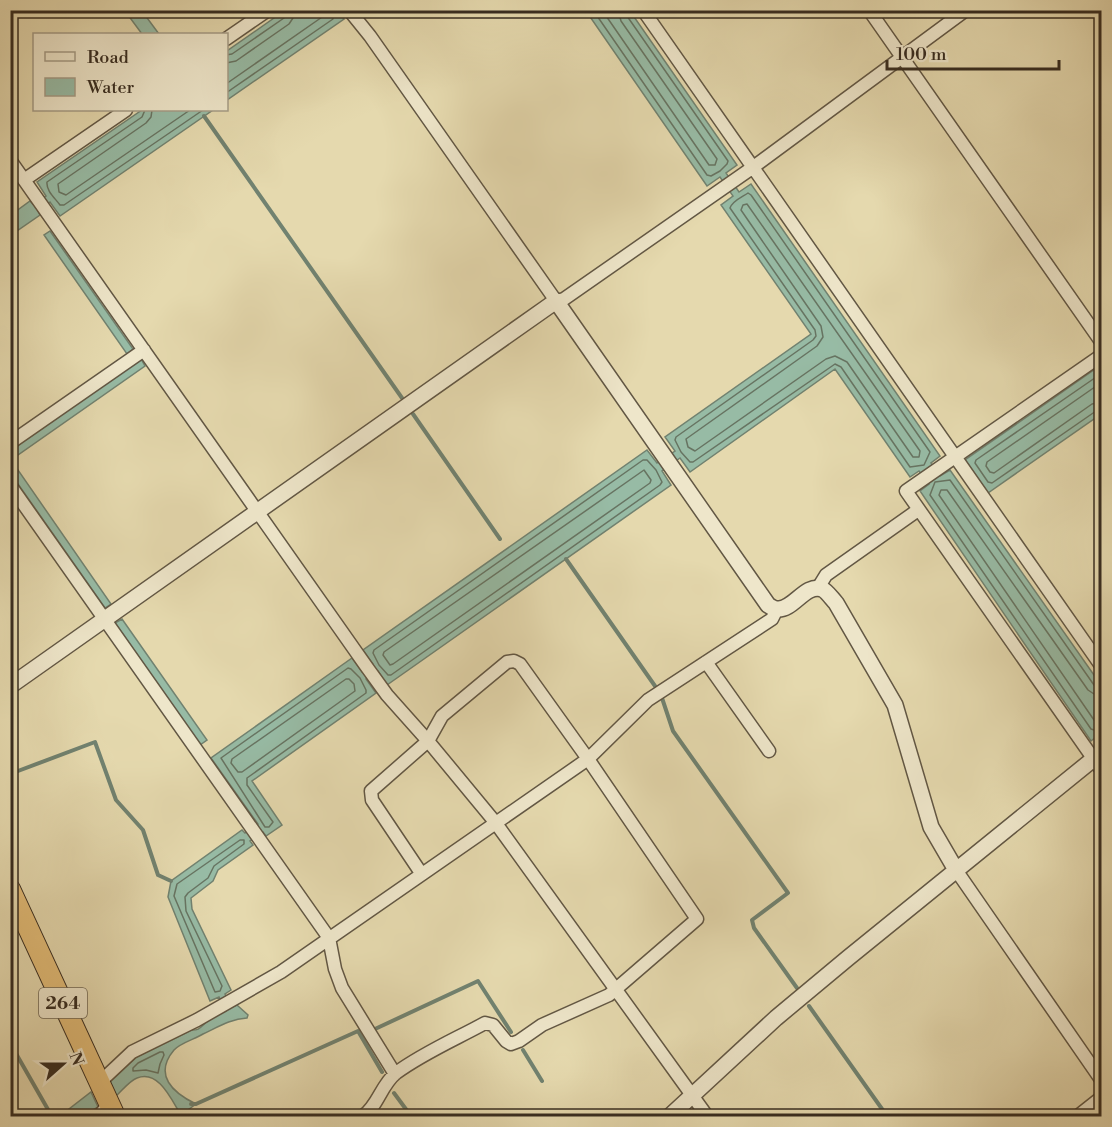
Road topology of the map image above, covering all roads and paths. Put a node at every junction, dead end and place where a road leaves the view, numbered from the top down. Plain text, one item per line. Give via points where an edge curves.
1 (268, 10) edge
2 (349, 10) edge
3 (643, 10) edge
4 (870, 10) edge
5 (966, 10) edge
6 (228, 38) edge
7 (902, 58) junction
8 (125, 111) edge
9 (10, 160) edge
10 (752, 168) junction
11 (24, 180) junction
12 (556, 301) junction
13 (1101, 343) edge
14 (144, 350) junction
15 (1101, 355) edge
16 (10, 443) edge
17 (955, 457) junction
18 (10, 485) edge
19 (918, 510) junction
20 (256, 512) junction
21 (818, 588) junction
22 (777, 609) junction
23 (104, 619) junction
24 (706, 662) junction
25 (1101, 668) edge
26 (10, 686) edge
27 (428, 741) junction
28 (769, 751) dead end
29 (588, 759) junction
30 (1099, 761) edge
31 (495, 822) junction
32 (956, 870) junction
33 (421, 873) junction
34 (10, 889) edge
35 (329, 938) junction
36 (617, 990) junction
37 (395, 1074) junction
38 (1101, 1081) edge
39 (99, 1083) junction
40 (693, 1096) junction
41 (1101, 1097) edge
42 (108, 1112) edge
43 (363, 1116) edge
44 (670, 1116) edge
45 (707, 1116) edge
46 (1078, 1116) edge

1 - 6 street
2 - 12 street
3 - 10 street
4 - 7 street
5 - 7 street
7 - 10 street
7 - 13 street
8 - 11 street
9 - 11 street
10 - 12 street
10 - 17 street
11 - 14 street
12 - 20 street
12 - 22 street via 768,605
14 - 16 street
14 - 20 street
15 - 17 street
17 - 19 street via 906,490
17 - 25 street
18 - 23 street
19 - 21 street via 826,575
19 - 30 street
20 - 23 street
20 - 27 street via 387,695
21 - 22 street
21 - 32 street via 836,603 895,705 931,827
22 - 24 street via 772,619
23 - 26 street
23 - 35 street
24 - 28 street
24 - 29 street via 648,700
27 - 29 street via 442,716 507,662 514,661
27 - 31 street
27 - 33 street via 371,791 372,800
29 - 31 street
29 - 36 street via 698,919
30 - 32 street
31 - 33 street
31 - 36 street
32 - 38 street
32 - 40 street via 776,1018
33 - 35 street
34 - 39 highway, 264
35 - 37 street via 342,988
35 - 39 street via 281,972 132,1053
36 - 37 street via 511,1044 493,1025 485,1023
36 - 40 street
37 - 43 street via 372,1110
39 - 42 highway, 264
40 - 44 street
40 - 45 street
41 - 46 street

